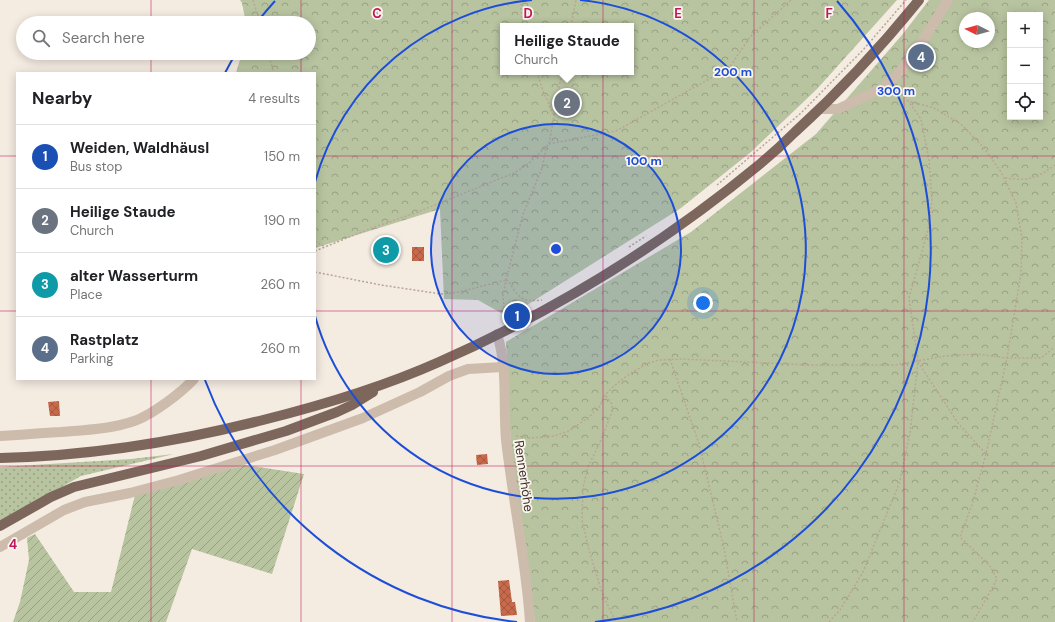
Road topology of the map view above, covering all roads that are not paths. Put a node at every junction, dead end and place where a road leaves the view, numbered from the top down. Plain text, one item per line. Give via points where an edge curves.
1 (919, 0) edge
2 (948, 0) edge
3 (820, 109) junction
4 (502, 332) junction
5 (503, 367) junction
6 (193, 380) edge
7 (386, 383) junction
8 (0, 436) edge
9 (0, 458) edge
10 (0, 526) edge
11 (0, 547) edge
12 (530, 622) edge

1 - 3 main road via 890,36
2 - 3 street via 915,53 897,76 882,88 838,109
3 - 4 main road via 762,163 698,213 608,274
4 - 5 street, Rennerhöhe
4 - 7 main road via 440,362
5 - 11 street via 468,369 363,418 275,450 179,480 85,502 64,510
5 - 12 street, Rennerhöhe via 506,435
6 - 8 street via 151,413 136,420 81,431
7 - 9 main road via 317,406 213,433 62,455
7 - 10 main road via 352,405 322,418 201,456 74,487

